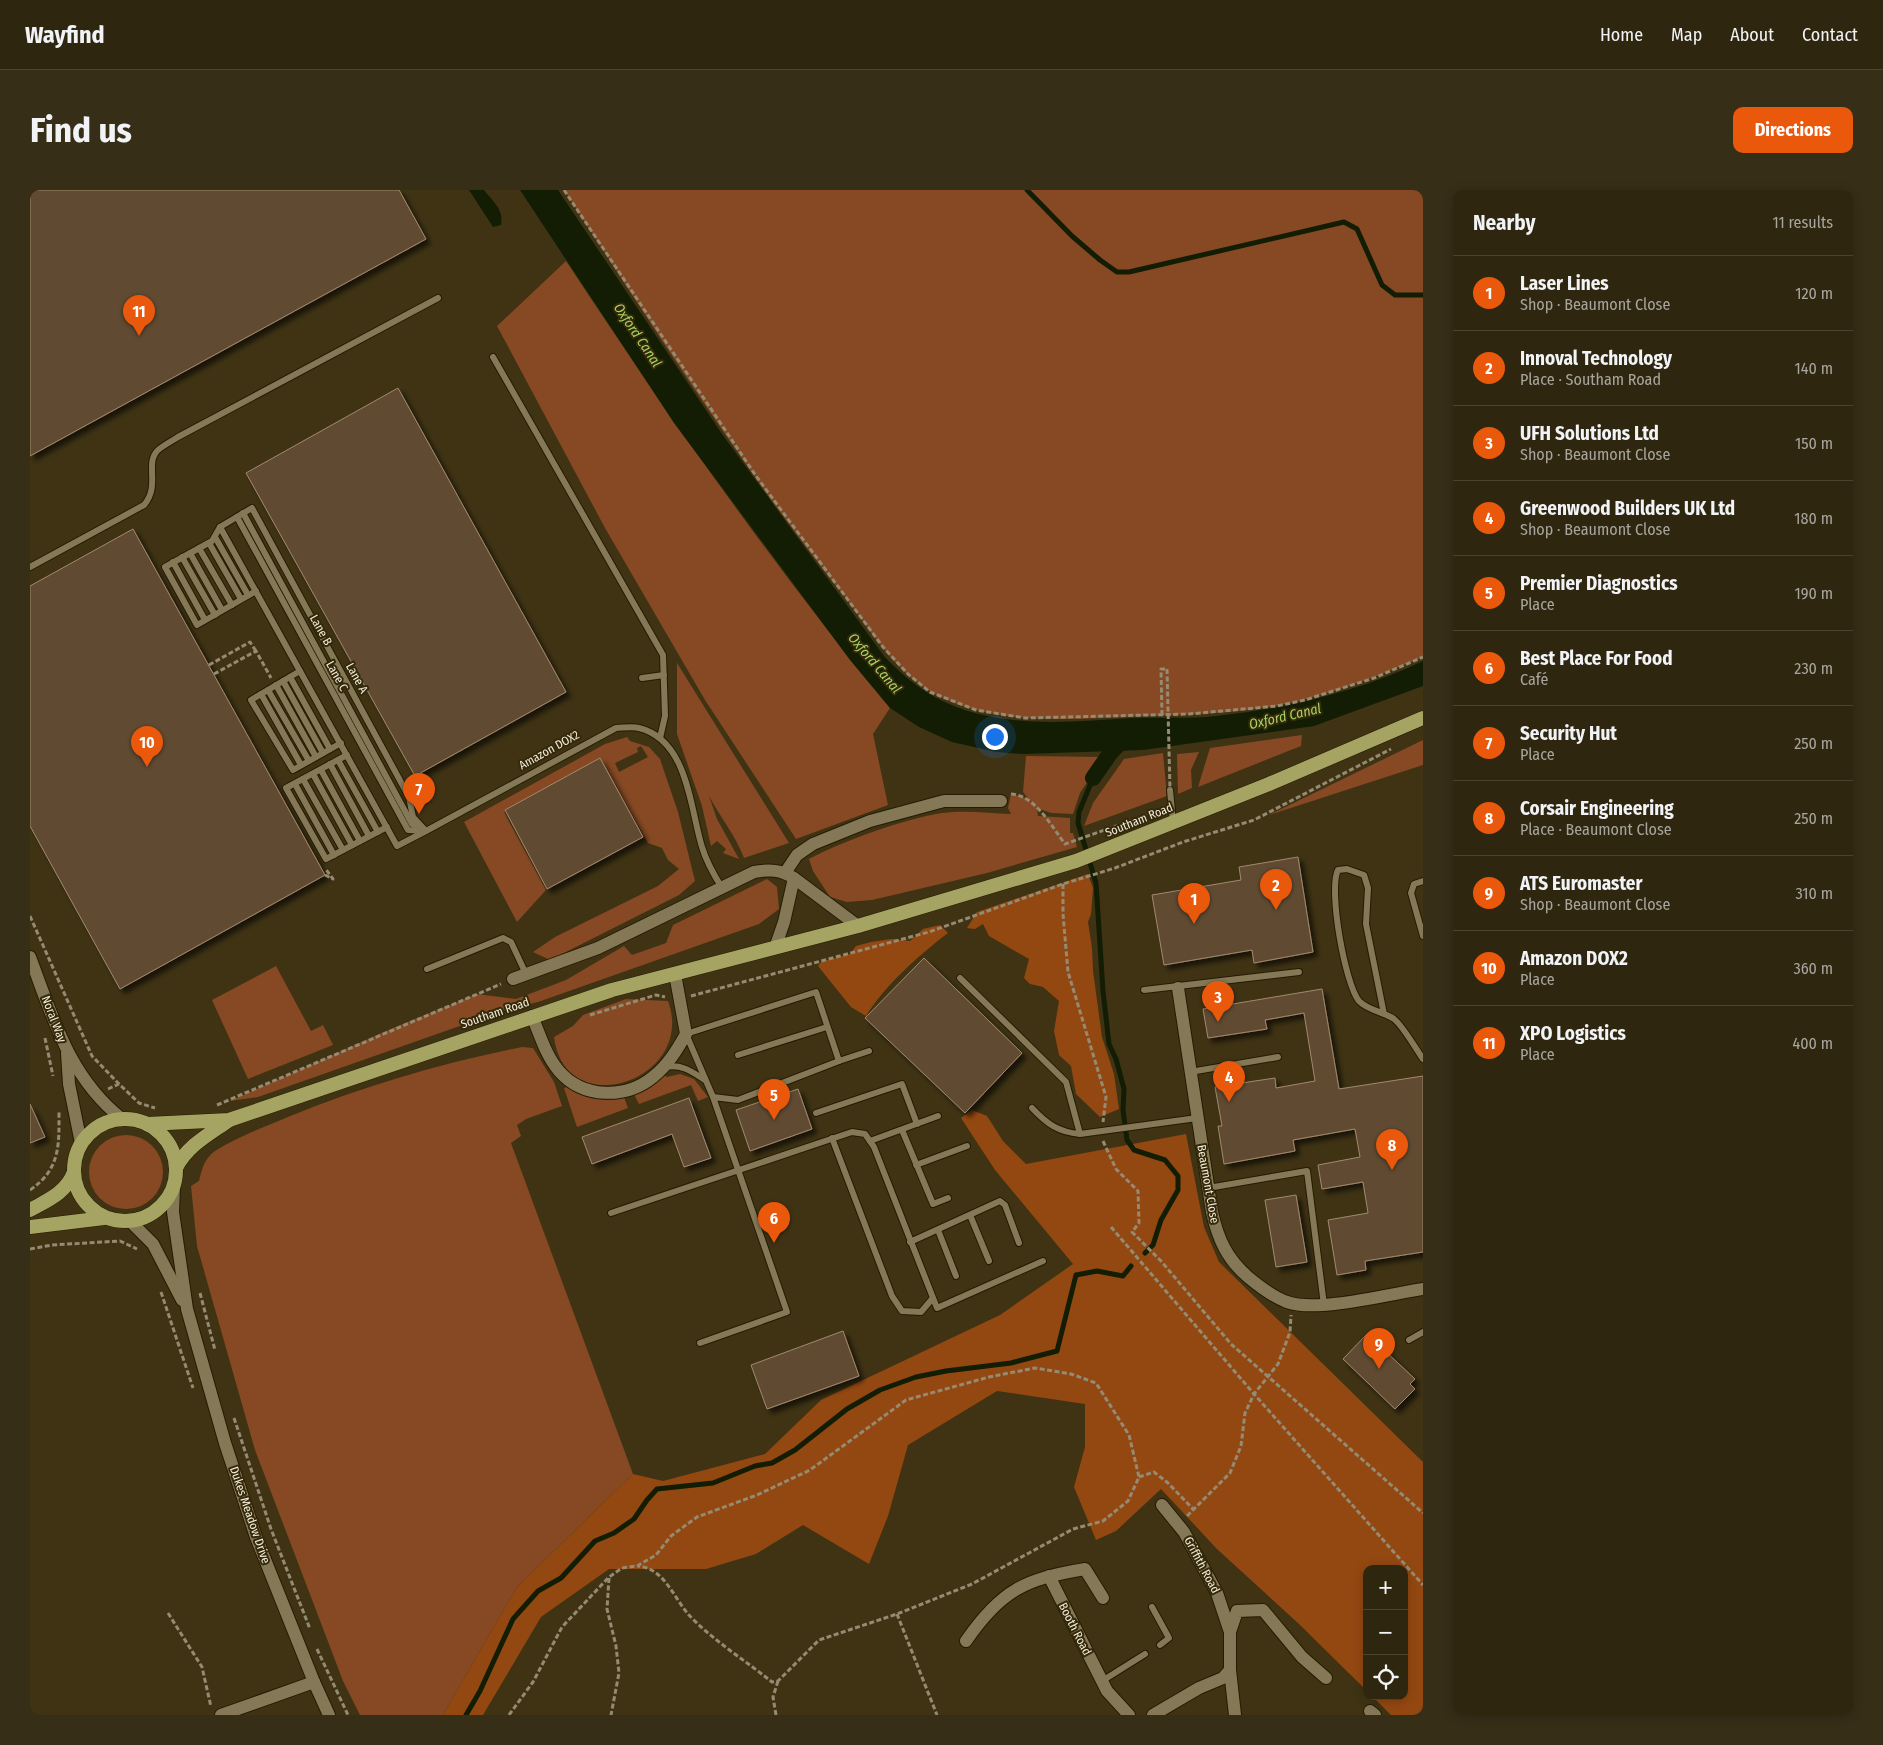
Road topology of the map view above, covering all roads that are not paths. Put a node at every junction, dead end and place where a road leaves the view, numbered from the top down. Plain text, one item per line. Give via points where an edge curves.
1 (438, 298) dead end
2 (493, 357) dead end
3 (243, 513) junction
4 (237, 517) junction
5 (220, 527) junction
6 (215, 537) junction
7 (209, 543) junction
8 (199, 548) junction
9 (190, 553) junction
10 (182, 557) junction
11 (30, 567) edge
12 (256, 591) junction
13 (248, 595) junction
14 (241, 599) junction
15 (232, 604) junction
16 (222, 610) junction
17 (214, 615) junction
18 (300, 671) junction
19 (664, 675) junction
20 (290, 677) junction
21 (642, 678) dead end
22 (283, 681) junction
23 (276, 685) junction
24 (268, 690) junction
25 (260, 694) junction
26 (1423, 718) edge
27 (660, 738) junction
28 (341, 743) junction
29 (330, 749) junction
30 (323, 753) junction
31 (347, 755) junction
32 (316, 757) junction
33 (338, 760) junction
34 (309, 761) junction
35 (330, 764) junction
36 (302, 765) junction
37 (321, 770) junction
38 (313, 774) junction
39 (303, 779) junction
40 (295, 784) junction
41 (1170, 790) road end
42 (1001, 801) road end
43 (1173, 823) junction
44 (387, 827) junction
45 (426, 831) junction
46 (378, 832) junction
47 (369, 836) junction
48 (360, 841) junction
49 (352, 845) junction
50 (343, 850) junction
51 (334, 855) junction
52 (789, 875) junction
53 (1423, 881) edge
54 (722, 888) junction
55 (858, 926) junction
56 (1423, 936) edge
57 (775, 948) junction
58 (30, 957) edge
59 (427, 969) dead end
60 (1298, 972) dead end
61 (526, 974) junction
62 (676, 974) junction
63 (960, 978) dead end
64 (513, 979) road end
65 (1178, 988) junction
66 (1144, 990) dead end
67 (1384, 1014) junction
68 (532, 1016) junction
69 (828, 1027) junction
70 (686, 1034) junction
71 (868, 1051) dead end
72 (67, 1053) junction
73 (738, 1054) dead end
74 (1278, 1058) dead end
75 (1423, 1059) edge
76 (839, 1061) junction
77 (663, 1067) junction
78 (1190, 1072) junction
79 (706, 1081) junction
80 (713, 1097) junction
81 (1032, 1108) dead end
82 (816, 1113) dead end
83 (938, 1116) dead end
84 (1197, 1118) junction
85 (122, 1119) junction
86 (229, 1120) junction
87 (147, 1124) junction
88 (918, 1124) junction
89 (902, 1130) junction
90 (1080, 1134) junction
91 (832, 1138) junction
92 (870, 1141) junction
93 (81, 1143) junction
94 (967, 1146) dead end
95 (916, 1165) junction
96 (176, 1168) junction
97 (738, 1169) junction
98 (74, 1172) junction
99 (174, 1187) junction
100 (1208, 1188) junction
101 (948, 1198) dead end
102 (30, 1210) edge
103 (611, 1213) dead end
104 (970, 1215) junction
105 (104, 1218) junction
106 (131, 1222) junction
107 (30, 1227) edge
108 (938, 1230) junction
109 (910, 1242) junction
110 (1019, 1243) dead end
111 (988, 1261) dead end
112 (1043, 1261) dead end
113 (956, 1276) dead end
114 (1423, 1289) edge
115 (932, 1299) junction
116 (1324, 1305) junction
117 (187, 1309) junction
118 (1423, 1332) edge
119 (1408, 1340) dead end
120 (700, 1343) dead end
121 (1162, 1505) dead end
122 (1049, 1576) junction
123 (1103, 1598) dead end
124 (1152, 1607) dead end
125 (1230, 1632) junction
126 (966, 1641) dead end
127 (1160, 1645) dead end
128 (1146, 1654) dead end
129 (1230, 1670) junction
130 (1326, 1678) dead end
131 (1102, 1681) junction
132 (314, 1682) junction
133 (221, 1715) edge
134 (330, 1715) edge
135 (1129, 1715) edge
136 (1154, 1715) edge
137 (1235, 1715) edge

1 - 11 lane via 178,437 158,451 152,462 153,491 144,505
2 - 19 lane via 663,655
3 - 4 lane
3 - 45 lane, Lane B via 412,824
3 - 45 lane, Lane A via 252,508 409,797 413,817
4 - 5 lane
4 - 45 lane, Lane C via 408,830
5 - 6 lane
5 - 12 lane
6 - 7 lane
6 - 13 lane
7 - 8 lane
7 - 14 lane
8 - 9 lane
8 - 15 lane
9 - 10 lane
9 - 16 lane
10 - 17 lane
10 - 17 lane via 165,567 197,625
12 - 13 lane
12 - 18 lane
13 - 14 lane
14 - 15 lane
15 - 16 lane
16 - 17 lane
18 - 20 lane
18 - 28 lane
19 - 21 lane
19 - 27 lane via 666,716
20 - 22 lane
20 - 29 lane
22 - 23 lane
22 - 30 lane
23 - 24 lane
23 - 32 lane
24 - 25 lane
24 - 34 lane
25 - 36 lane
25 - 36 lane via 251,700 293,770
26 - 43 highway, Southam Road
27 - 45 lane, Amazon DOX2 via 639,728 616,728
27 - 54 lane via 675,755 702,848
28 - 29 lane
28 - 31 lane
29 - 30 lane
30 - 32 lane
31 - 33 lane
31 - 44 lane
32 - 34 lane
33 - 35 lane
33 - 46 lane
34 - 36 lane
35 - 37 lane
35 - 47 lane
37 - 38 lane
37 - 48 lane
38 - 39 lane
38 - 49 lane
39 - 40 lane
39 - 50 lane
40 - 51 lane
40 - 51 lane via 286,788 326,859
41 - 43 lane
42 - 52 street via 944,801 870,821 813,844 797,855
43 - 55 highway, Southam Road via 1076,861
44 - 45 lane, Amazon DOX2 via 397,846
44 - 46 lane
46 - 47 lane
47 - 48 lane
48 - 49 lane
49 - 50 lane
50 - 51 lane
52 - 54 street via 774,870 754,872
52 - 55 street
52 - 57 street via 784,922
53 - 56 lane via 1414,884 1411,893
54 - 61 street via 598,948
55 - 57 highway, Southam Road
57 - 62 highway, Southam Road
58 - 72 street, Noral Way
59 - 61 lane via 503,938 511,942
60 - 65 lane
61 - 64 street
62 - 68 highway, Southam Road via 612,990
62 - 70 street
63 - 90 lane via 1066,1082
65 - 66 lane
65 - 78 street, Beaumont Close
67 - 67 lane via 1360,1002 1349,980 1335,895 1338,870 1354,870 1364,875 1366,881 1366,924
67 - 75 lane via 1395,1020
68 - 77 street via 550,1059 560,1073 592,1091 601,1094 628,1090 652,1078
68 - 86 highway, Southam Road
69 - 70 lane via 816,992
69 - 73 lane
69 - 76 lane
70 - 77 street
70 - 79 lane
71 - 76 lane
72 - 85 street, Noral Way via 95,1095
72 - 93 street, Noral Way
74 - 78 lane
76 - 80 lane via 738,1100
77 - 79 lane via 676,1065 688,1068
78 - 84 street, Beaumont Close
79 - 80 lane
80 - 97 lane
81 - 90 lane via 1048,1125
82 - 88 lane via 902,1084
83 - 88 lane
84 - 90 lane
84 - 100 street, Beaumont Close
85 - 87 highway
85 - 93 highway via 106,1122
86 - 87 highway, Southam Road
86 - 96 highway, Southam Road via 190,1148
87 - 96 highway via 168,1142
88 - 89 lane
89 - 92 lane
89 - 95 lane
91 - 92 lane via 852,1132 865,1134
91 - 97 lane
91 - 115 lane via 892,1296 902,1311 921,1312
92 - 109 lane
93 - 98 highway via 75,1157
94 - 95 lane
95 - 101 lane via 933,1204
96 - 99 highway
97 - 103 lane
97 - 120 lane via 787,1312
98 - 102 highway via 57,1195
98 - 105 highway via 76,1186 83,1199
99 - 106 highway via 157,1211
99 - 117 street, Dukes Meadow Drive via 173,1212
100 - 116 street, Beaumont Close via 1217,1233 1236,1266 1254,1282 1288,1303
100 - 116 lane via 1306,1171
104 - 108 lane
104 - 110 lane via 1000,1201 1005,1205
104 - 111 lane
105 - 106 highway
105 - 107 highway
106 - 117 street, Dukes Meadow Drive via 153,1244
108 - 109 lane
108 - 113 lane
109 - 115 lane
112 - 115 lane via 937,1308
114 - 116 street, Beaumont Close
117 - 132 street, Dukes Meadow Drive via 244,1504
118 - 119 lane
121 - 125 street, Griffith Road via 1178,1523 1202,1563 1217,1593
122 - 123 street via 1085,1569
122 - 126 street via 1019,1586 980,1621
122 - 131 street, Booth Road
124 - 127 lane via 1169,1638
125 - 129 street, Griffith Road
125 - 130 street, Griffith Road via 1237,1612 1262,1610 1302,1657
128 - 131 lane
129 - 136 street via 1223,1678 1199,1688
129 - 137 street, Griffith Road
131 - 135 street, Booth Road
132 - 133 street
132 - 134 street, Dukes Meadow Drive

